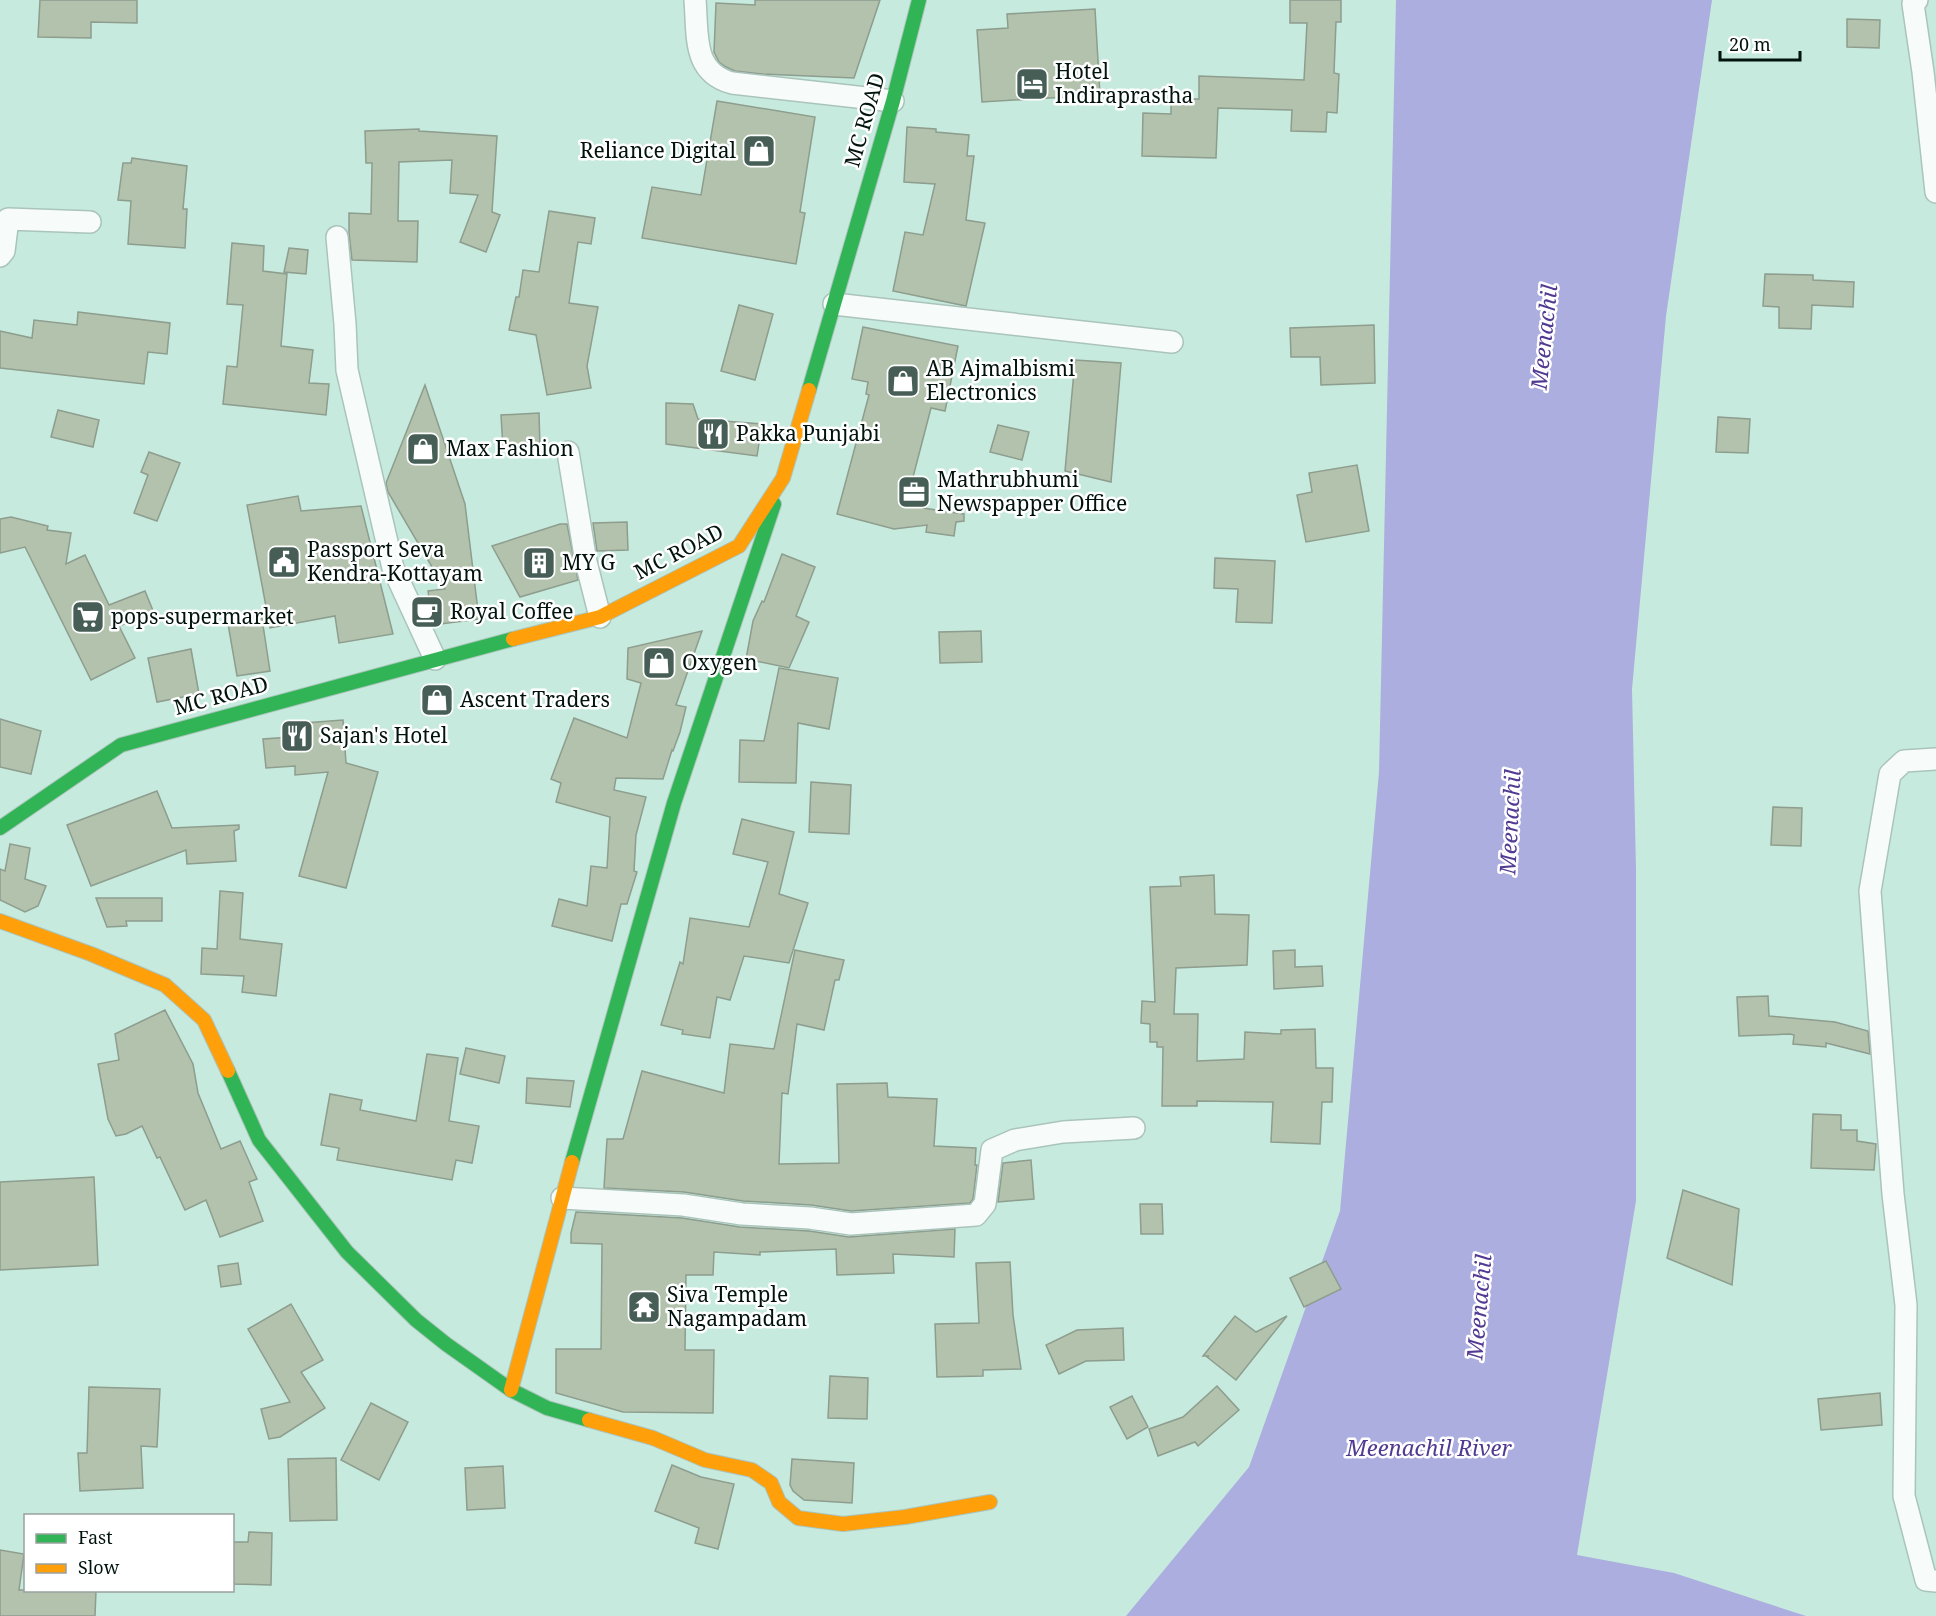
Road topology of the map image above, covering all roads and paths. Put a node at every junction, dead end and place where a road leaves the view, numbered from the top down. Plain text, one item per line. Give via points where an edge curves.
1 (695, 0) edge
2 (919, 0) edge
3 (1917, 0) edge
4 (892, 101) junction
5 (1936, 192) edge
6 (90, 222) dead end
7 (337, 237) dead end
8 (0, 256) edge
9 (834, 304) junction
10 (1172, 342) dead end
11 (568, 452) dead end
12 (783, 478) junction
13 (600, 617) junction
14 (435, 659) junction
15 (1936, 759) edge
16 (0, 828) edge
17 (0, 921) edge
18 (1134, 1128) dead end
19 (562, 1198) junction
20 (511, 1390) junction
21 (990, 1502) dead end
22 (1936, 1581) edge

1 - 4 street via 703,63 712,75 732,83
2 - 4 street, MC ROAD
3 - 5 street via 1913,4
4 - 9 street, MC ROAD
6 - 8 street via 8,219
7 - 14 street via 347,370 374,487 393,568
9 - 10 street
9 - 12 street, MC ROAD
11 - 13 street via 586,562
12 - 13 street, MC ROAD via 739,546
12 - 19 street via 674,803
13 - 14 street, MC ROAD
14 - 16 street, MC ROAD via 121,745
15 - 22 street via 1905,761 1890,774 1870,891 1893,1194 1906,1305 1904,1496 1926,1580
17 - 20 street via 165,985 204,1020 259,1140 347,1251 416,1320
18 - 19 street via 1063,1132 1014,1140 992,1150 985,1204 976,1215 851,1224 683,1205
19 - 20 street
20 - 21 street via 547,1408 653,1438 705,1460 752,1470 771,1483 779,1502 798,1518 843,1524

